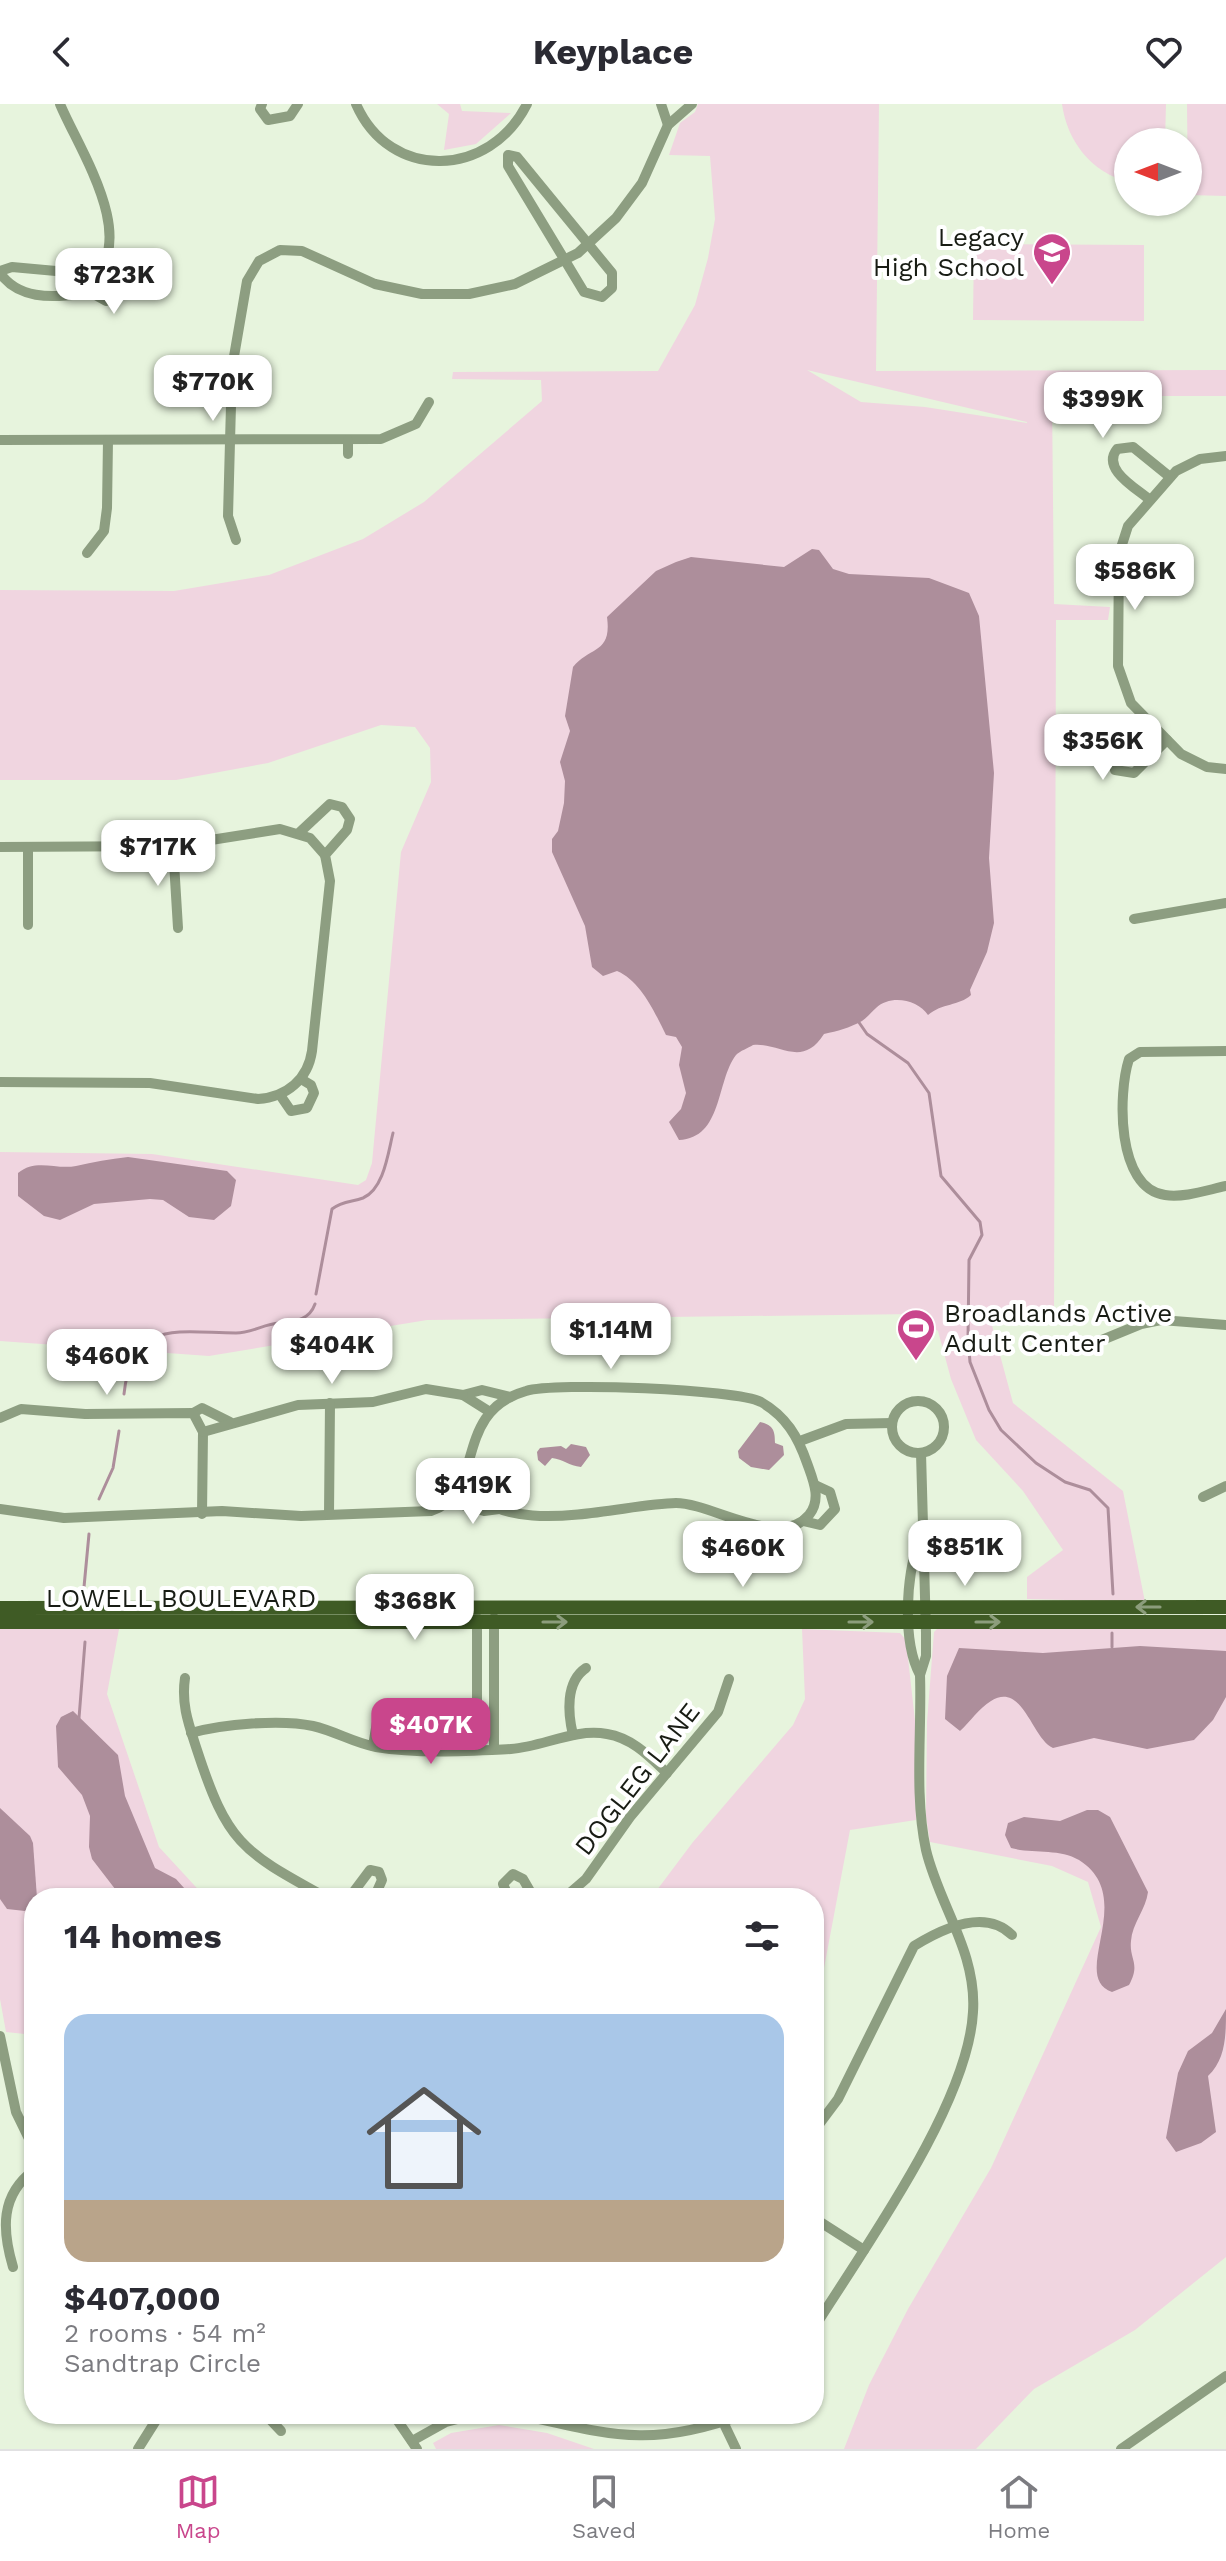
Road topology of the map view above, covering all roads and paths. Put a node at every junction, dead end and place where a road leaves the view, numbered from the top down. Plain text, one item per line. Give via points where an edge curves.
1 (60, 104) edge
2 (262, 104) edge
3 (298, 104) edge
4 (356, 104) edge
5 (527, 104) edge
6 (661, 104) edge
7 (692, 104) edge
8 (668, 125) junction
9 (500, 141) junction
10 (508, 155) junction
11 (546, 193) junction
12 (531, 204) junction
13 (589, 245) junction
14 (564, 262) junction
15 (103, 265) junction
16 (0, 272) edge
17 (89, 282) junction
18 (429, 402) dead end
19 (0, 440) edge
20 (108, 440) junction
21 (230, 440) junction
22 (348, 440) junction
23 (348, 454) dead end
24 (1226, 456) edge
25 (1170, 477) junction
26 (1150, 500) junction
27 (236, 540) dead end
28 (87, 553) dead end
29 (1145, 718) junction
30 (1167, 740) junction
31 (1226, 769) edge
32 (300, 832) junction
33 (173, 846) junction
34 (0, 847) edge
35 (28, 847) junction
36 (325, 855) junction
37 (1226, 903) edge
38 (1134, 919) dead end
39 (28, 925) dead end
40 (178, 928) dead end
41 (1226, 1051) edge
42 (301, 1079) junction
43 (0, 1082) edge
44 (280, 1095) junction
45 (1226, 1186) edge
46 (1226, 1325) edge
47 (1080, 1349) dead end
48 (463, 1395) junction
49 (510, 1397) junction
50 (330, 1403) junction
51 (490, 1412) junction
52 (193, 1413) junction
53 (0, 1418) edge
54 (230, 1422) junction
55 (892, 1423) junction
56 (203, 1432) junction
57 (800, 1441) junction
58 (921, 1453) junction
59 (463, 1481) junction
60 (815, 1485) junction
61 (1226, 1486) edge
62 (1203, 1497) dead end
63 (451, 1502) junction
64 (0, 1509) edge
65 (499, 1509) junction
66 (202, 1514) junction
67 (329, 1514) junction
68 (803, 1521) junction
69 (1226, 1607) edge
70 (0, 1608) edge
71 (477, 1615) junction
72 (494, 1615) junction
73 (917, 1615) junction
74 (0, 1622) edge
75 (1226, 1622) edge
76 (586, 1668) dead end
77 (185, 1678) dead end
78 (729, 1679) dead end
79 (191, 1733) junction
80 (573, 1735) junction
81 (373, 1746) junction
82 (399, 1748) junction
83 (477, 1748) junction
84 (494, 1748) junction
85 (667, 1773) junction
86 (310, 1888) edge
87 (356, 1888) edge
88 (378, 1888) edge
89 (505, 1888) edge
90 (528, 1888) edge
91 (576, 1888) edge
92 (956, 1928) junction
93 (1012, 1935) dead end
94 (0, 2036) edge
95 (824, 2118) edge
96 (24, 2128) edge
97 (24, 2180) edge
98 (824, 2224) edge
99 (864, 2250) junction
100 (13, 2267) dead end
101 (824, 2312) edge
102 (1226, 2376) edge
103 (154, 2424) edge
104 (274, 2424) edge
105 (400, 2424) edge
106 (443, 2424) edge
107 (567, 2424) edge
108 (728, 2424) edge
109 (725, 2426) junction
110 (281, 2431) dead end
111 (414, 2445) edge
112 (138, 2449) edge
113 (736, 2449) edge
114 (1121, 2449) edge

1 - 15 street via 84,147 101,194 108,246
2 - 3 street via 268,120 290,116
4 - 9 street via 379,137 413,157 459,160
5 - 9 street
6 - 8 street
7 - 8 street
8 - 13 street via 631,199
9 - 10 street
10 - 11 street via 517,157
10 - 12 street via 508,166
11 - 12 street
11 - 13 street
12 - 14 street
13 - 14 street
13 - 14 street via 612,273 612,288 602,297 584,292
14 - 21 street via 515,284 445,295 375,284 291,249 255,257 232,368
15 - 17 street
15 - 17 street via 121,274 124,286 119,297 106,301
16 - 17 street via 12,267 78,273
16 - 17 street via 9,286 30,294 80,294
18 - 22 street via 406,431 381,439
19 - 20 street
20 - 21 street
20 - 28 street via 104,531
21 - 22 street
21 - 27 street via 228,516
22 - 23 street
24 - 25 street via 1200,459
25 - 26 street
25 - 26 street via 1133,447 1117,449 1113,468
26 - 29 street via 1128,526 1119,554 1118,666 1124,691
29 - 30 street
29 - 30 street via 1111,753 1115,770 1134,773
30 - 31 street via 1194,762
32 - 33 street via 280,829
32 - 36 street
32 - 36 street via 323,808 342,807 350,824
33 - 35 street
33 - 40 street
34 - 35 street
35 - 39 street
36 - 42 street via 330,881 312,1051
37 - 38 street
41 - 45 street via 1140,1052 1129,1059 1124,1132 1127,1158 1153,1191 1177,1195
42 - 44 street
42 - 44 street via 314,1093 307,1108 291,1111
43 - 44 street via 150,1083 251,1098
46 - 47 street via 1161,1320
48 - 49 street via 482,1390
48 - 50 street via 426,1389 373,1402
48 - 51 street
49 - 51 street
49 - 57 street via 547,1387 724,1392 767,1406
50 - 54 street via 298,1405
50 - 67 street
51 - 59 street via 475,1436
52 - 53 street via 21,1409
52 - 54 street via 202,1408
52 - 56 street
54 - 56 street
55 - 57 street via 846,1424
55 - 58 street via 899,1445
55 - 58 street via 906,1404 921,1401 936,1407 944,1421 942,1438
56 - 66 street
57 - 60 street
58 - 73 street
59 - 63 street
59 - 65 street
60 - 68 street via 813,1509
60 - 68 street via 830,1492 835,1509 820,1525
61 - 62 street
63 - 65 street via 484,1511
63 - 67 street via 417,1513
64 - 66 street via 64,1518
65 - 68 street via 518,1515 592,1514 673,1503 765,1527
66 - 67 street
69 -> 73 main road, LOWELL BOULEVARD
70 - 71 main road, LOWELL BOULEVARD
71 - 72 main road, LOWELL BOULEVARD
71 - 74 main road, LOWELL BOULEVARD
71 - 83 street
72 - 73 main road, LOWELL BOULEVARD
72 - 84 street
73 -> 75 main road, LOWELL BOULEVARD
73 - 92 street via 911,1658 920,1675 924,1838
76 - 80 street via 573,1686 569,1705
77 - 79 street via 181,1700
78 - 85 street, DOGLEG LANE via 718,1712
79 - 81 street via 295,1724
79 - 86 street via 217,1809 231,1832 257,1858
80 - 84 street via 513,1749
80 - 85 street via 620,1737
81 - 82 street
81 - 82 street via 377,1722 387,1715 398,1723
82 - 83 street
83 - 84 street
85 - 91 street, DOGLEG LANE
87 - 88 street via 370,1870 379,1872
89 - 90 street via 513,1874
92 - 93 street via 988,1920
92 - 95 street via 905,1950 838,2099
92 - 99 street via 973,1993 967,2049 930,2138
94 - 96 street
97 - 100 street via 13,2191 5,2213 3,2232
98 - 99 street
99 - 101 street
102 - 114 street
103 - 112 street
104 - 110 street
105 - 111 street
106 - 111 street
107 - 109 street via 637,2444 680,2442
108 - 109 street
109 - 113 street

